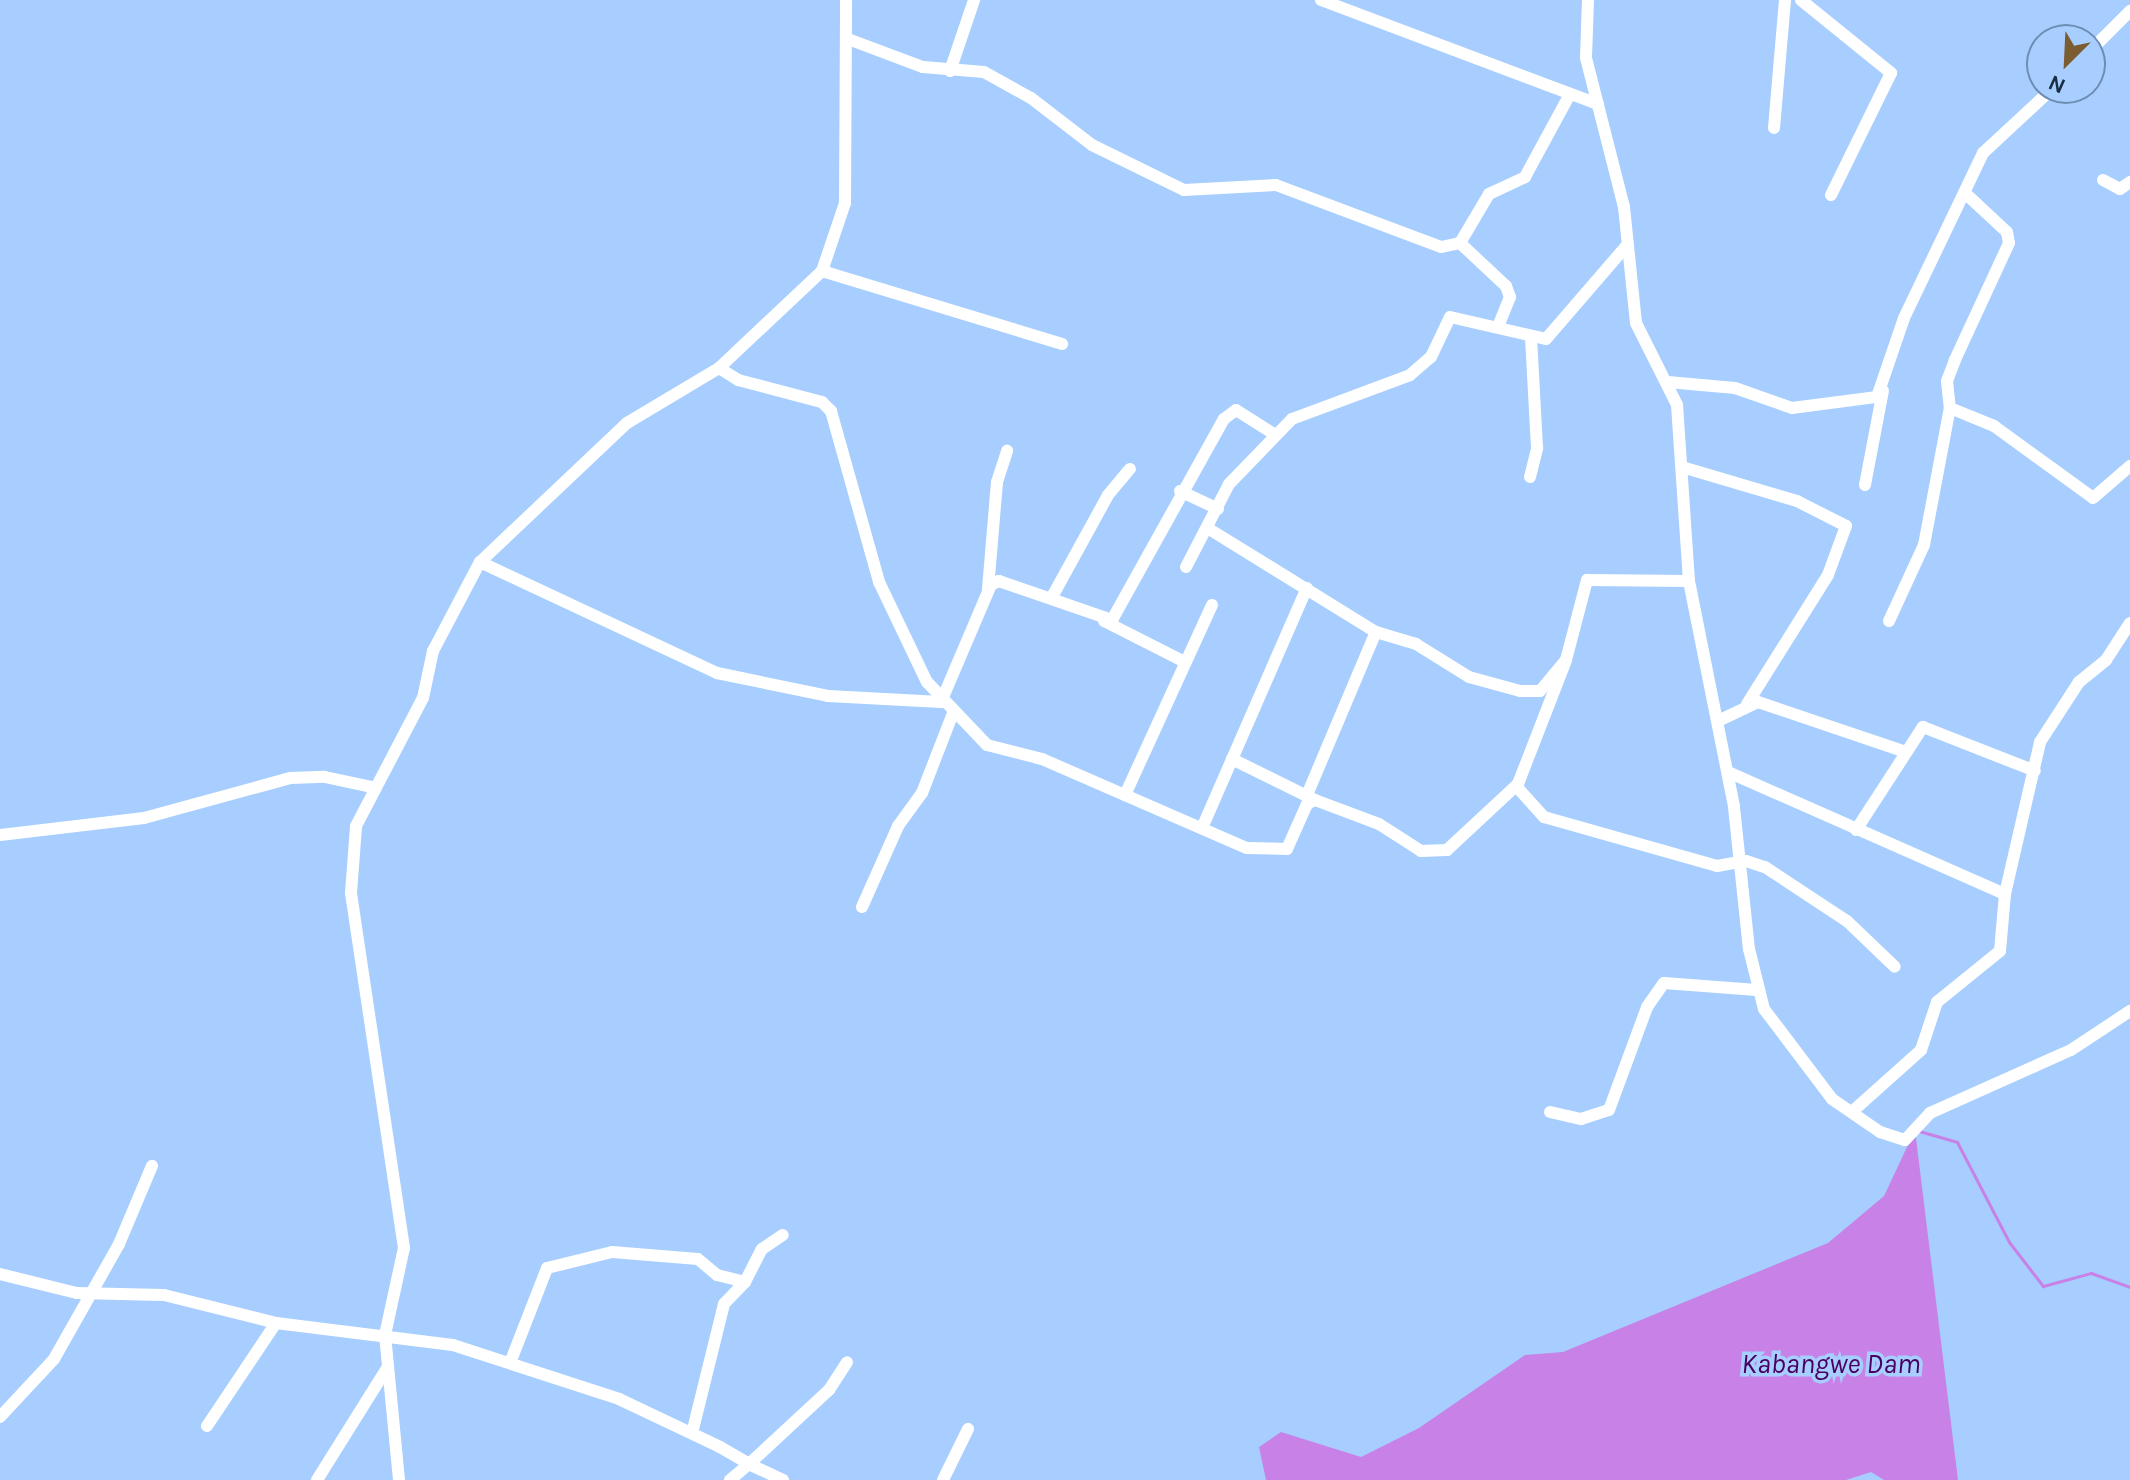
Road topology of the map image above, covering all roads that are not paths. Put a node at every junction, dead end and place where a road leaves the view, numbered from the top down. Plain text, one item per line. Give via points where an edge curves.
1 (846, 0) edge
2 (974, 0) edge
3 (1321, 0) edge
4 (1588, 0) edge
5 (1785, 0) edge
6 (1801, 0) edge
7 (2130, 11) edge
8 (2106, 35) edge
9 (848, 39) junction
10 (950, 71) junction
11 (1570, 94) junction
12 (1598, 104) junction
13 (2035, 104) edge
14 (1774, 128) dead end
15 (2103, 180) dead end
16 (2130, 182) edge
17 (1965, 193) junction
18 (1831, 195) dead end
19 (1460, 243) junction
20 (1628, 244) junction
21 (822, 271) junction
22 (1498, 326) junction
23 (1531, 337) junction
24 (1062, 344) dead end
25 (719, 368) junction
26 (1668, 382) junction
27 (1883, 391) junction
28 (1950, 408) junction
29 (1274, 434) junction
30 (1007, 451) dead end
31 (2130, 466) edge
32 (1682, 467) junction
33 (1130, 469) dead end
34 (1530, 477) dead end
35 (1865, 485) dead end
36 (1180, 491) junction
37 (1218, 509) junction
38 (1209, 529) junction
39 (480, 562) junction
40 (1186, 567) dead end
41 (1689, 581) junction
42 (1307, 588) junction
43 (988, 589) junction
44 (1052, 597) junction
45 (1212, 605) dead end
46 (1103, 620) junction
47 (1889, 621) dead end
48 (2130, 623) edge
49 (1376, 632) junction
50 (1566, 660) junction
51 (1183, 661) junction
52 (941, 702) junction
53 (1747, 704) junction
54 (953, 713) junction
55 (1718, 721) junction
56 (1903, 751) junction
57 (1232, 759) junction
58 (2035, 771) junction
59 (1728, 772) junction
60 (1516, 786) junction
61 (376, 788) junction
62 (1125, 795) junction
63 (1311, 798) junction
64 (1202, 828) junction
65 (1856, 830) junction
66 (0, 835) edge
67 (1740, 863) junction
68 (2005, 894) junction
69 (862, 907) dead end
70 (1895, 967) dead end
71 (1757, 990) junction
72 (2130, 1011) edge
73 (1854, 1110) junction
74 (1550, 1112) dead end
75 (152, 1166) dead end
76 (783, 1235) dead end
77 (0, 1274) edge
78 (745, 1282) junction
79 (90, 1295) junction
80 (276, 1323) junction
81 (385, 1335) junction
82 (847, 1362) dead end
83 (510, 1363) junction
84 (387, 1368) junction
85 (0, 1417) edge
86 (207, 1426) dead end
87 (968, 1429) dead end
88 (692, 1433) junction
89 (749, 1464) junction
90 (317, 1480) edge
91 (399, 1480) edge
92 (730, 1480) edge
93 (783, 1480) edge
94 (943, 1480) edge

1 - 9 street
2 - 10 street
3 - 11 street
4 - 12 street via 1586,58
5 - 14 street
6 - 18 street via 1891,73
7 - 8 street
9 - 10 street
9 - 21 street via 845,203
10 - 19 street via 984,72 1017,88 1092,145 1184,190 1276,185 1415,239 1441,247
11 - 12 street
11 - 19 street via 1525,177 1489,194
12 - 20 street
13 - 17 street via 1990,143
15 - 16 street via 2120,189
17 - 27 street via 1904,318
17 - 28 street via 2007,232 2009,243 1951,370
19 - 22 street via 1506,286 1510,297
20 - 23 street via 1546,339
20 - 26 street via 1636,323
21 - 24 street
21 - 25 street
22 - 23 street
22 - 29 street via 1450,317 1418,370 1292,419
23 - 34 street via 1537,448
25 - 39 street via 627,423
25 - 52 street via 738,380 822,402 831,411 879,582
26 - 27 street via 1735,388 1778,406 1810,409 1869,401
26 - 32 street via 1677,405
27 - 35 street
28 - 31 street via 1994,426 2086,496 2100,494
28 - 47 street via 1924,545
29 - 36 street via 1236,410 1219,426
29 - 37 street via 1229,484
30 - 43 street via 997,482
32 - 41 street
32 - 53 street via 1797,501 1846,526 1828,575
33 - 44 street via 1108,495
36 - 37 street
36 - 46 street via 1117,614
37 - 38 street
38 - 40 street
38 - 42 street
39 - 52 street via 717,673 828,696
39 - 61 street via 449,616 433,651 423,698
41 - 50 street via 1587,580 1580,586 1580,620
41 - 55 street
42 - 49 street
42 - 57 street
43 - 44 street via 999,581
43 - 52 street
44 - 46 street
45 - 51 street
46 - 51 street
48 - 58 street via 2057,715 2040,742
49 - 50 street via 1424,648 1469,677 1520,691 1540,691
49 - 63 street
50 - 60 street
51 - 62 street
52 - 54 street
53 - 55 street
53 - 56 street via 1772,706
54 - 62 street via 993,750 1042,759
54 - 69 street via 922,793 898,826
55 - 59 street
56 - 58 street via 1923,727
56 - 65 street
57 - 63 street
57 - 64 street
58 - 68 street
59 - 65 street
59 - 67 street
60 - 63 street via 1441,853 1421,851 1379,824
60 - 67 street via 1544,817 1689,859
61 - 66 street via 325,777 290,778 144,818
61 - 81 street via 356,826 350,865 404,1248
62 - 64 street
63 - 64 street via 1281,852 1247,848
65 - 68 street
67 - 70 street via 1765,867 1797,886 1847,921
67 - 71 street
68 - 73 street via 1995,959 1943,995 1921,1050
71 - 73 street via 1780,1036 1806,1069 1832,1099
71 - 74 street via 1664,983 1647,1007 1609,1110 1581,1119
72 - 73 street via 2071,1050 1930,1113 1905,1140 1880,1132
75 - 79 street
76 - 78 street via 762,1249
77 - 79 street
78 - 83 street via 717,1275 698,1259 620,1251 556,1263 539,1276
78 - 88 street via 724,1304
79 - 80 street via 164,1295
79 - 85 street via 42,1376
80 - 81 street
80 - 86 street via 236,1374
81 - 83 street via 453,1345
81 - 84 street
82 - 89 street via 829,1390
83 - 88 street via 619,1399
84 - 90 street
84 - 91 street
87 - 94 street
88 - 89 street
89 - 92 street
89 - 93 street

